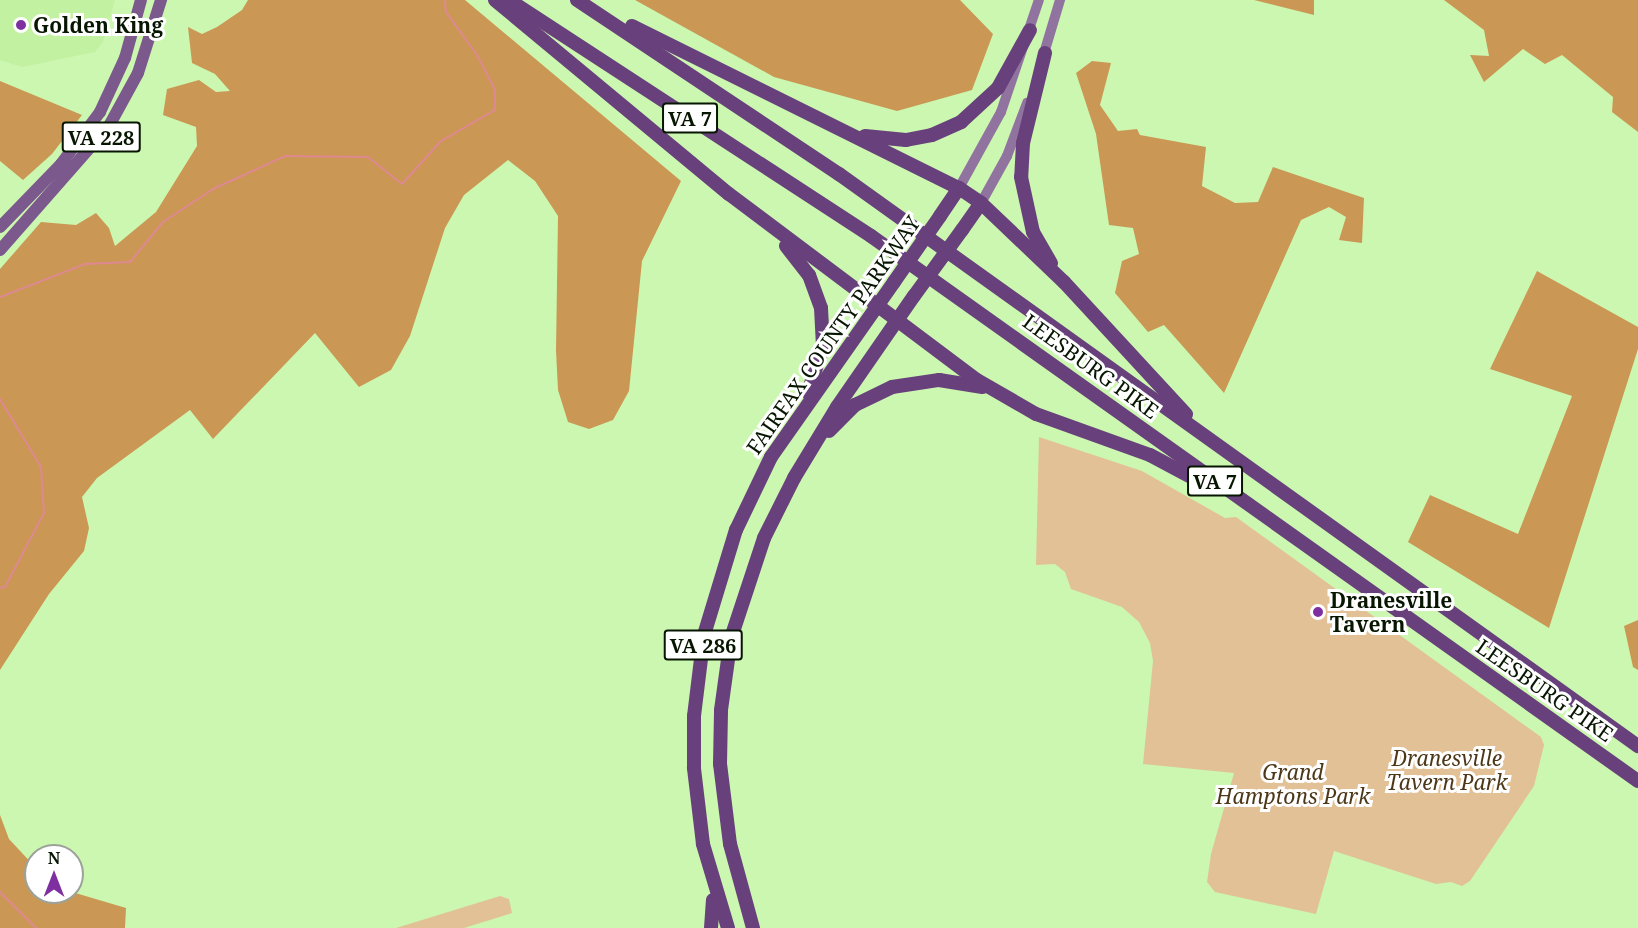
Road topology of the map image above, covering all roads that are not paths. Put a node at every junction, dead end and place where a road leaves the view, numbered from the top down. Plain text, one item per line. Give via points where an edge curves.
1 (141, 0) edge
2 (161, 0) edge
3 (495, 0) edge
4 (509, 0) edge
5 (577, 0) edge
6 (586, 0) edge
7 (1039, 0) edge
8 (1060, 0) edge
9 (1030, 30) junction
10 (1044, 53) junction
11 (832, 126) junction
12 (960, 188) junction
13 (729, 194) junction
14 (981, 204) junction
15 (0, 227) edge
16 (0, 250) edge
17 (1064, 282) junction
18 (876, 306) junction
19 (897, 322) junction
20 (999, 393) junction
21 (781, 438) junction
22 (808, 456) junction
23 (1241, 459) junction
24 (1271, 521) junction
25 (1638, 746) edge
26 (1638, 781) edge
27 (709, 866) junction
28 (711, 928) edge
29 (728, 928) edge
30 (753, 928) edge

1 - 15 main road, VA 228 via 125,58 100,112 61,164
2 - 16 main road, VA 228 via 138,72 110,126
3 - 13 highway
4 - 24 highway, LEESBURG PIKE / VA 7 via 871,237
5 - 23 highway, LEESBURG PIKE / VA 7 via 767,124
6 - 11 highway via 682,54
7 - 9 main road
8 - 10 main road
9 - 11 highway via 998,88 976,112 946,130 892,140
9 - 12 main road via 1001,112
10 - 14 main road via 1007,156
10 - 17 highway via 1023,143 1021,177 1033,231
11 - 12 highway
12 - 14 highway
12 - 18 highway, FAIRFAX COUNTY PARKWAY / VA 286, bridge
13 - 18 highway
13 - 21 highway via 802,264 821,308 823,337 818,367 807,396
14 - 17 highway
14 - 19 highway, VA 286, bridge
17 - 23 highway via 1171,399
18 - 19 highway
18 - 21 highway, FAIRFAX COUNTY PARKWAY / VA 286
19 - 20 highway
19 - 22 highway, VA 286
20 - 22 highway via 953,381 922,381 892,387 855,405
20 - 24 highway via 1051,420 1157,459
21 - 27 highway, FAIRFAX COUNTY PARKWAY / VA 286 via 750,498 726,558 700,661 694,768
22 - 30 highway, VA 286 via 764,538 737,615 723,686 720,764 726,820
23 - 25 highway, LEESBURG PIKE / VA 7
24 - 26 highway, LEESBURG PIKE / VA 7
27 - 28 highway via 714,908
27 - 29 highway, FAIRFAX COUNTY PARKWAY / VA 286

